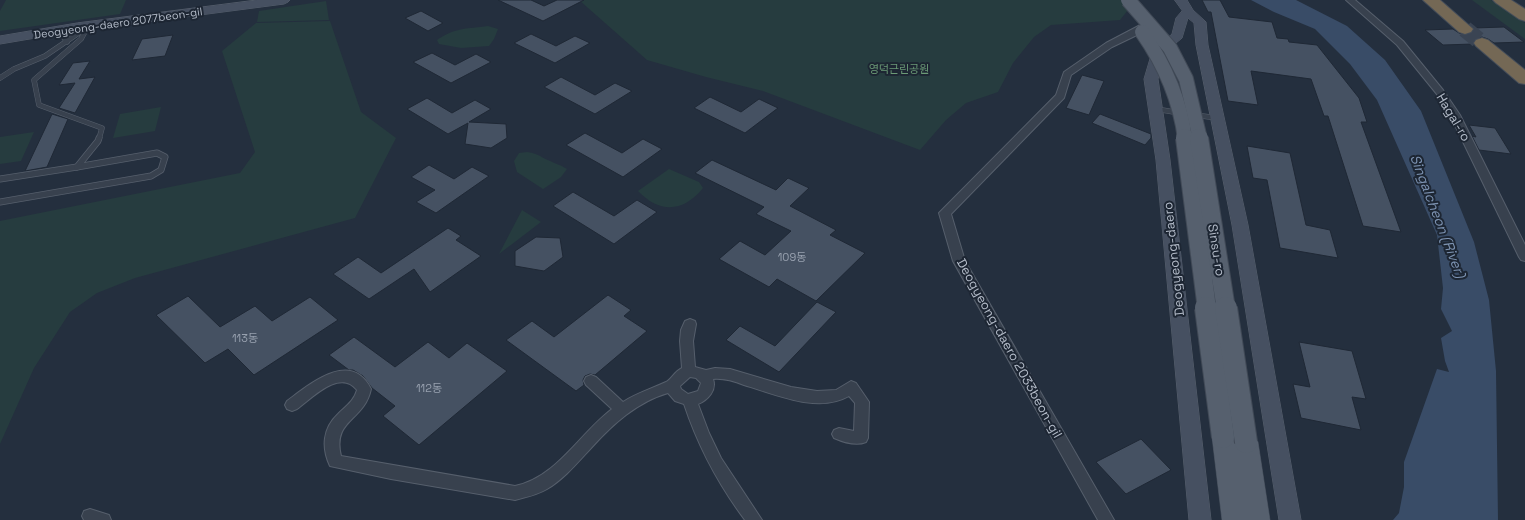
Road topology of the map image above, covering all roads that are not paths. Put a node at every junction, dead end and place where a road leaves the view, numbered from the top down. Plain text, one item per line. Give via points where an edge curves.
1 (284, 0) edge
2 (1115, 0) edge
3 (1128, 0) edge
4 (1350, 0) edge
5 (1431, 0) edge
6 (1501, 0) edge
7 (1185, 6) edge
8 (1525, 16) edge
9 (1151, 22) dead end
10 (88, 26) junction
11 (1465, 28) tunnel mouth
12 (52, 32) junction
13 (0, 40) edge
14 (67, 42) junction
15 (1482, 43) tunnel mouth
16 (45, 56) junction
17 (60, 58) junction
18 (0, 78) edge
19 (1525, 79) edge
20 (1156, 109) junction
21 (1217, 118) junction
22 (77, 166) junction
23 (0, 179) edge
24 (0, 202) edge
25 (1525, 257) edge
26 (690, 324) dead end
27 (689, 371) junction
28 (705, 376) junction
29 (591, 381) dead end
30 (673, 386) junction
31 (689, 399) junction
32 (292, 405) dead end
33 (622, 410) junction
34 (839, 434) dead end
35 (754, 520) edge
36 (1106, 520) edge
37 (1200, 520) edge
38 (1234, 520) edge
39 (1258, 520) edge
40 (1290, 520) edge

1 - 10 street, Deogyeong-daero 2077beon-gil
2 - 38 main road, Sinsu-ro, bridge via 1153,48 1172,82 1182,118
3 - 39 main road, Sinsu-ro, bridge via 1170,48 1186,79 1197,122
4 - 25 street, Hagal-ro via 1400,43 1440,92 1455,115
5 - 11 highway
6 - 8 highway
7 - 20 street, Deogyeong-daero via 1178,35 1158,52 1151,79
7 - 21 street, Deogyeong-daero via 1200,22 1202,45
9 - 36 street, Deogyeong-daero 2033beon-gil via 1109,45 1067,74 1061,96 945,213 959,261
10 - 12 street, Deogyeong-daero 2077beon-gil
10 - 14 lane
10 - 17 lane via 81,39
12 - 13 street, Deogyeong-daero 2077beon-gil
12 - 14 lane via 62,35
14 - 16 lane
15 - 19 highway
16 - 17 lane
16 - 18 lane
17 - 22 lane via 34,80 39,105 102,128 98,141
20 - 21 lane
20 - 37 street, Deogyeong-daero
21 - 40 street, Deogyeong-daero via 1240,225
22 - 23 lane
22 - 24 lane via 157,154 165,157 161,170 150,176
26 - 27 street via 686,339
27 - 28 street via 700,372
27 - 30 street via 680,374
28 - 31 street via 709,384 708,389 700,397
28 - 34 street via 724,373 821,398 837,395 851,387 862,402 860,438
29 - 33 street
30 - 31 street via 680,397
30 - 33 street via 651,393
31 - 35 street via 713,460 729,488
32 - 33 street via 324,381 351,376 359,381 364,389 363,397 335,428 331,446 335,461 515,493 530,491 547,481

